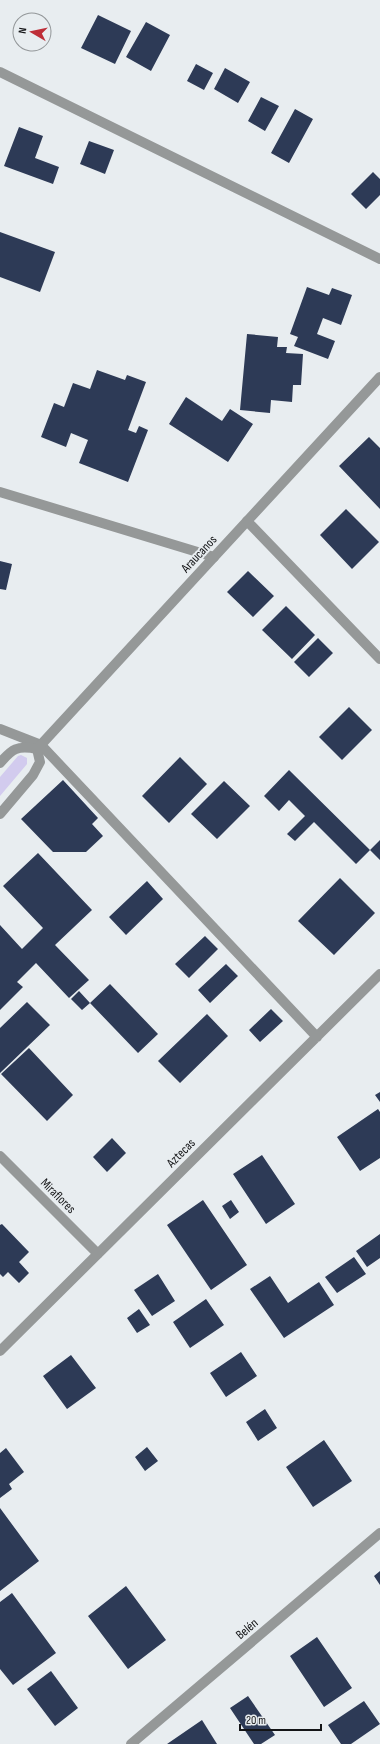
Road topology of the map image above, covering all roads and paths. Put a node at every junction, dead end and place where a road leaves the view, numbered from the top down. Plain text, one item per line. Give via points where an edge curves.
1 (1, 74) edge
2 (380, 259) edge
3 (380, 377) edge
4 (0, 492) edge
5 (247, 521) junction
6 (214, 557) junction
7 (380, 659) edge
8 (0, 729) edge
9 (39, 747) junction
10 (0, 763) edge
11 (0, 814) edge
12 (380, 974) edge
13 (317, 1037) junction
14 (0, 1156) edge
15 (98, 1254) junction
16 (0, 1351) edge
17 (380, 1534) edge
18 (130, 1744) edge

1 - 2 street
3 - 5 street, Araucanos
4 - 6 street
5 - 6 street, Araucanos
5 - 7 street
6 - 9 street, Araucanos
8 - 9 street
9 - 10 street via 24,746 10,751
9 - 11 street via 40,762 33,775
9 - 13 street
12 - 13 street, Aztecas
13 - 15 street, Aztecas
14 - 15 street, Miraflores
15 - 16 street, Aztecas
17 - 18 street, Belén

